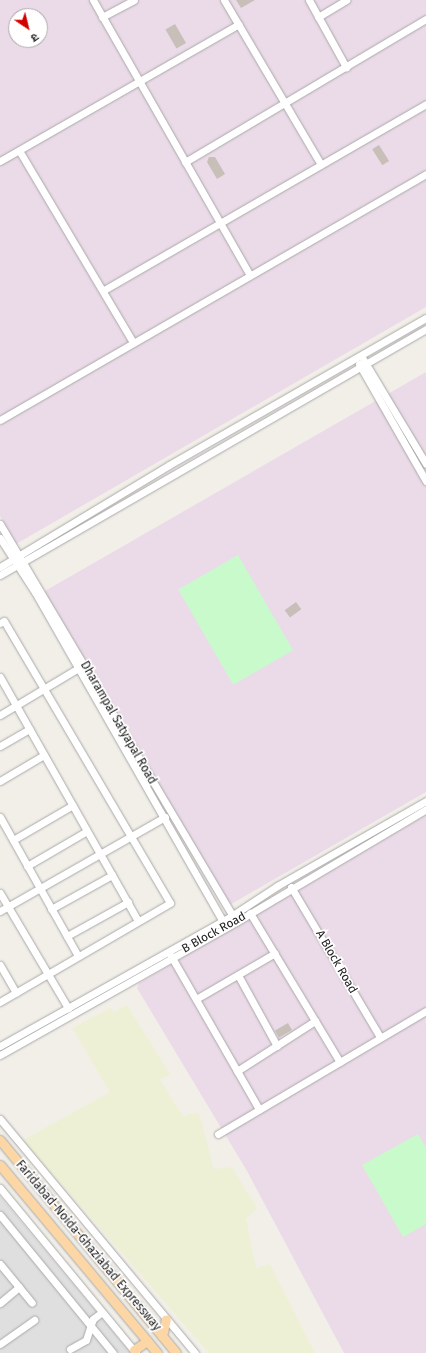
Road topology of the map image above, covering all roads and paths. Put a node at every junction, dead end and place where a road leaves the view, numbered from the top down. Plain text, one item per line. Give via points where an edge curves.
1 (92, 0) edge
2 (134, 0) edge
3 (224, 0) edge
4 (309, 0) edge
5 (346, 0) edge
6 (102, 17) junction
7 (318, 17) junction
8 (426, 19) edge
9 (239, 24) junction
10 (346, 67) junction
11 (139, 82) junction
12 (284, 103) junction
13 (426, 104) edge
14 (20, 152) junction
15 (11, 156) junction
16 (0, 161) edge
17 (185, 162) junction
18 (0, 165) edge
19 (321, 165) junction
20 (426, 174) edge
21 (221, 225) junction
22 (249, 274) junction
23 (104, 290) junction
24 (426, 318) edge
25 (426, 329) edge
26 (133, 342) junction
27 (361, 362) junction
28 (0, 420) edge
29 (426, 464) edge
30 (426, 481) edge
31 (0, 524) edge
32 (0, 538) edge
33 (23, 558) junction
34 (12, 559) junction
35 (17, 566) junction
36 (0, 567) edge
37 (0, 575) edge
38 (0, 623) edge
39 (77, 669) junction
40 (1, 682) edge
41 (45, 690) junction
42 (16, 705) junction
43 (0, 715) edge
44 (29, 729) junction
45 (0, 746) edge
46 (44, 755) junction
47 (0, 781) edge
48 (426, 801) edge
49 (73, 805) junction
50 (426, 809) edge
51 (0, 817) edge
52 (165, 817) junction
53 (87, 831) junction
54 (130, 836) junction
55 (13, 840) junction
56 (100, 853) junction
57 (27, 866) junction
58 (112, 875) junction
59 (291, 887) junction
60 (40, 888) junction
61 (0, 894) edge
62 (128, 902) junction
63 (8, 907) junction
64 (51, 909) junction
65 (0, 911) edge
66 (250, 913) junction
67 (234, 918) junction
68 (138, 921) junction
69 (224, 924) junction
70 (67, 936) junction
71 (275, 953) junction
72 (78, 956) junction
73 (171, 956) junction
74 (1, 969) edge
75 (48, 974) junction
76 (238, 975) junction
77 (16, 993) junction
78 (196, 999) junction
79 (0, 1002) edge
80 (68, 1008) junction
81 (426, 1011) edge
82 (315, 1021) junction
83 (380, 1037) junction
84 (0, 1046) edge
85 (277, 1046) junction
86 (0, 1055) edge
87 (340, 1062) junction
88 (237, 1071) junction
89 (259, 1109) junction
90 (0, 1119) edge
91 (218, 1134) dead end
92 (0, 1140) edge
93 (0, 1165) edge
94 (0, 1188) edge
95 (0, 1215) edge
96 (0, 1264) edge
97 (19, 1287) junction
98 (0, 1303) edge
99 (32, 1303) dead end
100 (102, 1312) junction
101 (166, 1319) junction
102 (34, 1320) dead end
103 (92, 1325) junction
104 (162, 1336) junction
105 (147, 1341) junction
106 (0, 1344) edge
107 (70, 1349) dead end
108 (135, 1352) edge
109 (113, 1353) edge
110 (157, 1353) edge
111 (176, 1353) edge
112 (195, 1353) edge

1 - 6 street
2 - 6 street
3 - 9 street
4 - 7 street
5 - 7 street
6 - 11 street
7 - 10 street
8 - 10 street
9 - 11 street
9 - 12 street
10 - 12 street
11 - 14 street
11 - 17 street
12 - 17 street
12 - 19 street
13 - 19 street
14 - 15 street
14 - 23 street
15 - 16 street
15 - 18 street
17 - 21 street
19 - 21 street
20 - 22 street
21 - 22 street
21 - 23 street
22 - 26 street
23 - 26 street
24 - 27 street
25 - 27 street
26 - 28 street
27 - 29 street
27 - 30 street
27 - 33 street
27 - 33 street via 169,465
31 - 33 street, Dharampal Satyapal Road
32 - 34 street, Dharampal Satyapal Road
33 - 34 street
33 - 35 street
33 - 67 street, Dharampal Satyapal Road via 135,755
34 - 35 street, Dharampal Satyapal Road
34 - 36 street
35 - 37 street
35 - 39 street, Dharampal Satyapal Road
38 - 41 street via 4,620
39 - 41 street
39 - 52 street, Dharampal Satyapal Road
40 - 42 street
41 - 42 street
41 - 54 street
42 - 43 street
42 - 44 street
44 - 45 street
44 - 46 street
46 - 47 street
46 - 49 street
48 - 67 street, B Block Road via 278,886
49 - 53 street
49 - 55 street
50 - 59 street, B Block Road
51 - 55 street
52 - 54 street
52 - 69 street, Dharampal Satyapal Road
53 - 56 street
53 - 57 street
54 - 56 street
54 - 68 street via 170,903
55 - 57 street
56 - 58 street
56 - 60 street
57 - 60 street
58 - 62 street
58 - 64 street
59 - 66 street, B Block Road
59 - 83 street, A Block Road
60 - 63 street
60 - 64 street
61 - 63 street
62 - 68 street
62 - 70 street
63 - 65 street
63 - 75 street
64 - 70 street
66 - 67 street, B Block Road
66 - 71 street
67 - 69 street, B Block Road
68 - 72 street
69 - 73 street, B Block Road
69 - 80 street, B Block Road
70 - 72 street
71 - 76 street
71 - 82 street
72 - 75 street
73 - 78 street
73 - 86 street, B Block Road
74 - 77 street
75 - 77 street
75 - 80 street
76 - 78 street
76 - 85 street
77 - 79 street
78 - 88 street
80 - 84 street, B Block Road
81 - 83 street
82 - 85 street
82 - 87 street
83 - 87 street
85 - 88 street
87 - 89 street
88 - 89 street
89 - 91 street
90 - 101 street
92 - 104 main road, Faridabad-Noida-Ghaziabad Expressway
93 - 105 main road, Faridabad-Noida-Ghaziabad Expressway
94 - 100 street
95 - 103 street
96 - 97 street
97 - 98 street
97 - 99 street
100 - 103 street via 93,1319
100 - 108 street
101 - 104 main road
101 - 112 street
102 - 106 street
103 - 107 street via 86,1340
103 - 109 street
104 - 111 main road, Faridabad-Noida-Ghaziabad Expressway
105 - 108 main road
105 - 110 main road, Faridabad-Noida-Ghaziabad Expressway

